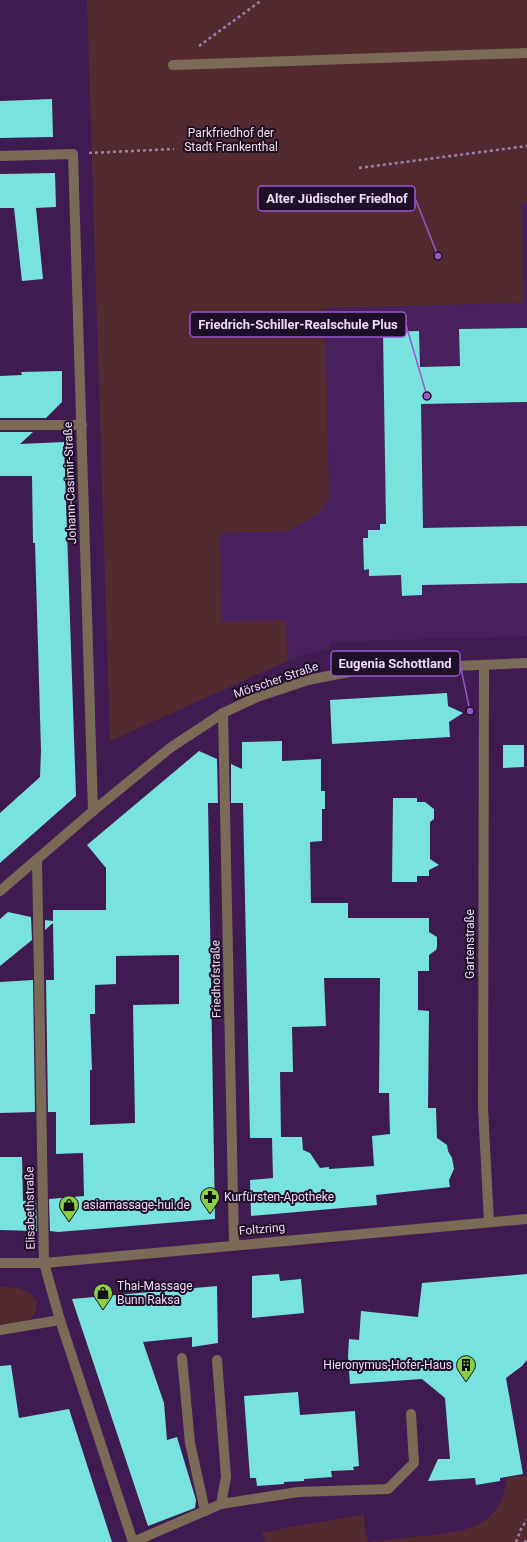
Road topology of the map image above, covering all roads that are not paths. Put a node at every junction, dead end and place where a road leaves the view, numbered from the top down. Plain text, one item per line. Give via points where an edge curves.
1 (527, 53) edge
2 (173, 65) dead end
3 (0, 156) edge
4 (0, 425) edge
5 (82, 425) junction
6 (527, 663) edge
7 (484, 665) junction
8 (223, 713) junction
9 (93, 811) junction
10 (37, 860) junction
11 (0, 891) edge
12 (527, 1219) edge
13 (489, 1222) junction
14 (234, 1245) junction
15 (0, 1263) edge
16 (44, 1263) junction
17 (60, 1320) junction
18 (0, 1330) edge
19 (182, 1358) dead end
20 (217, 1360) dead end
21 (411, 1414) dead end
22 (221, 1504) junction
23 (205, 1511) junction
24 (133, 1542) edge

1 - 2 street
3 - 5 street, Johann-Casimir-Straße via 74,154
4 - 5 street
5 - 9 street, Johann-Casimir-Straße
6 - 7 street, Mörscher Straße
7 - 8 street, Mörscher Straße via 359,670 308,680
7 - 13 street, Gartenstraße via 482,1108
8 - 9 street, Mörscher Straße via 170,748
8 - 14 street, Friedhofstraße
9 - 10 street, Mörscher Straße
10 - 11 street, Mörscher Straße
10 - 16 street, Elisabethstraße
12 - 13 street, Foltzring
13 - 14 street, Foltzring
14 - 16 street, Foltzring
15 - 16 street, Foltzring
16 - 17 street, Elisabethstraße
17 - 18 street
17 - 24 street, Elisabethstraße
19 - 23 street via 190,1443
20 - 22 street via 226,1477
21 - 22 street via 414,1463 388,1489 298,1492
22 - 23 street
23 - 24 street

